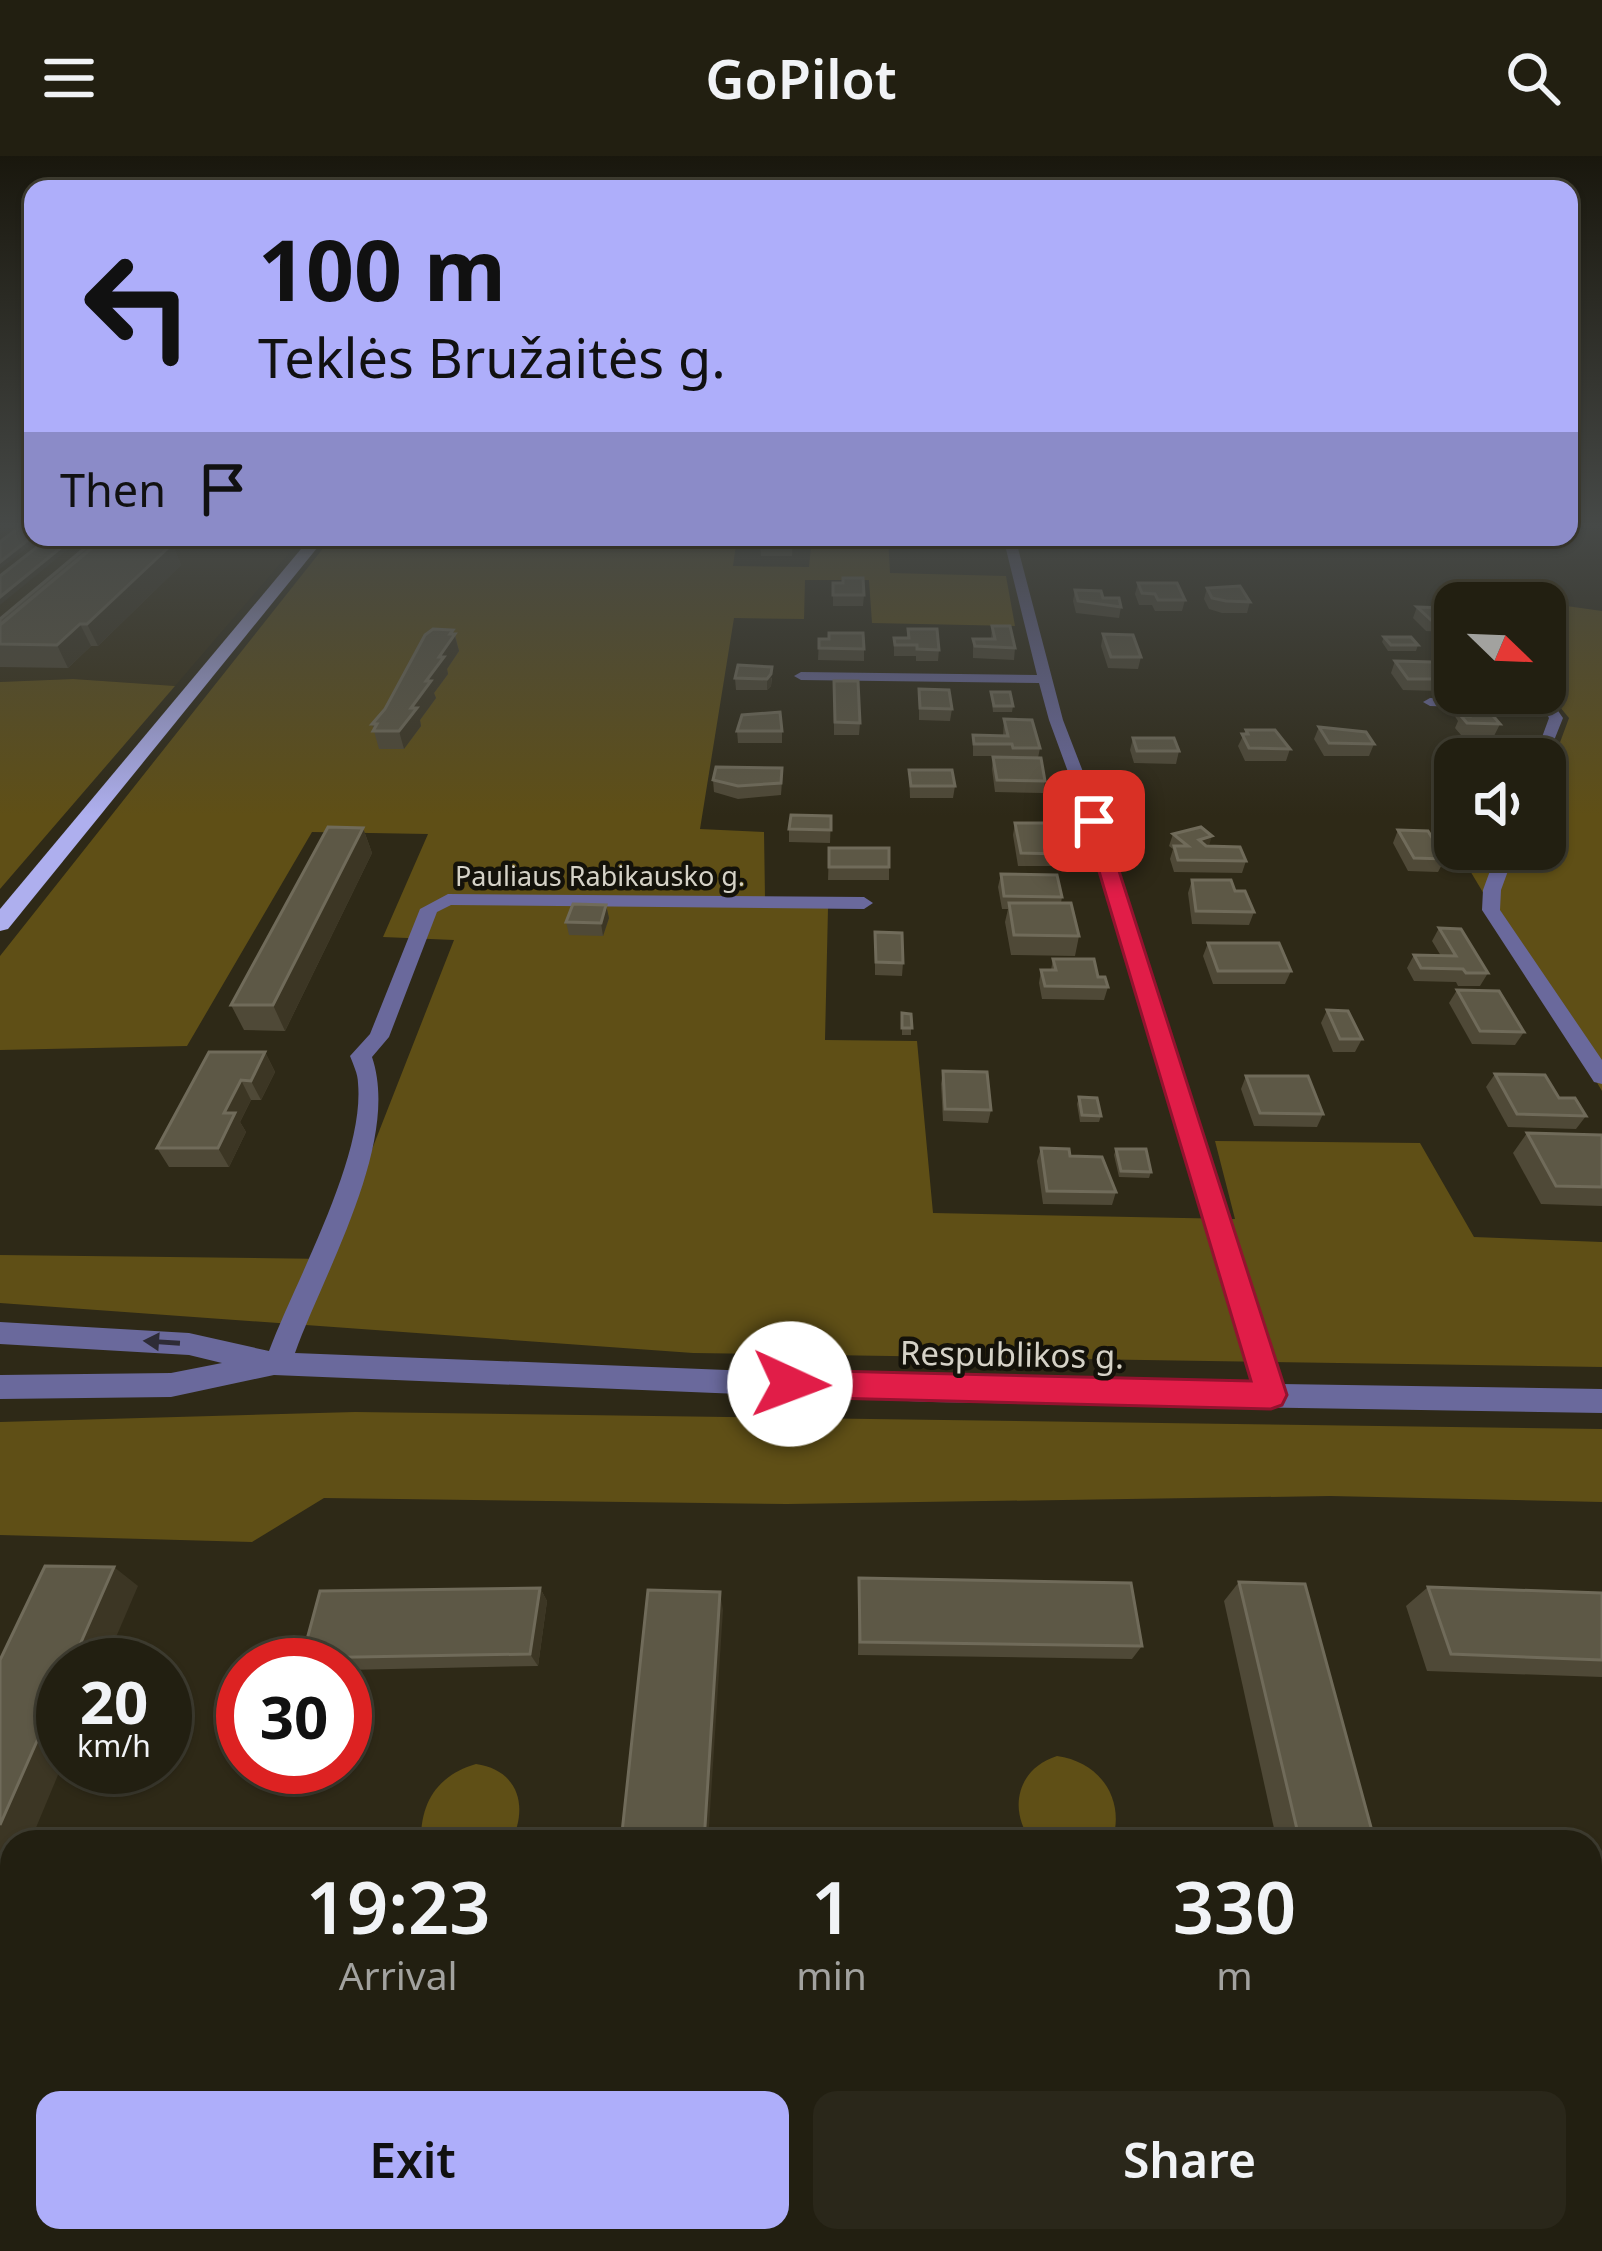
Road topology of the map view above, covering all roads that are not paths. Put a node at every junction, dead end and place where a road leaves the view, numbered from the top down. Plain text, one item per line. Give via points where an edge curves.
1 (250, 621) edge
2 (1030, 621) edge
3 (801, 676) dead end
4 (1044, 679) junction
5 (1430, 702) dead end
6 (1434, 702) edge
7 (1500, 870) edge
8 (863, 903) dead end
9 (0, 924) edge
10 (1602, 1077) edge
11 (0, 1333) edge
12 (277, 1364) junction
13 (0, 1387) edge
14 (1271, 1395) junction
15 (1602, 1401) edge

1 - 9 main road
2 - 4 street
3 - 4 street
4 - 14 street
5 - 6 street
7 - 10 street via 1491,910
8 - 12 street, Pauliaus Rabikausko g. via 448,899 429,909 379,1036 361,1055 373,1095 354,1174
12 -> 11 street, Respublikos g. via 188,1344
12 - 13 street, Respublikos g. via 171,1384
12 - 14 street, Respublikos g.
14 - 15 street, Respublikos g.

